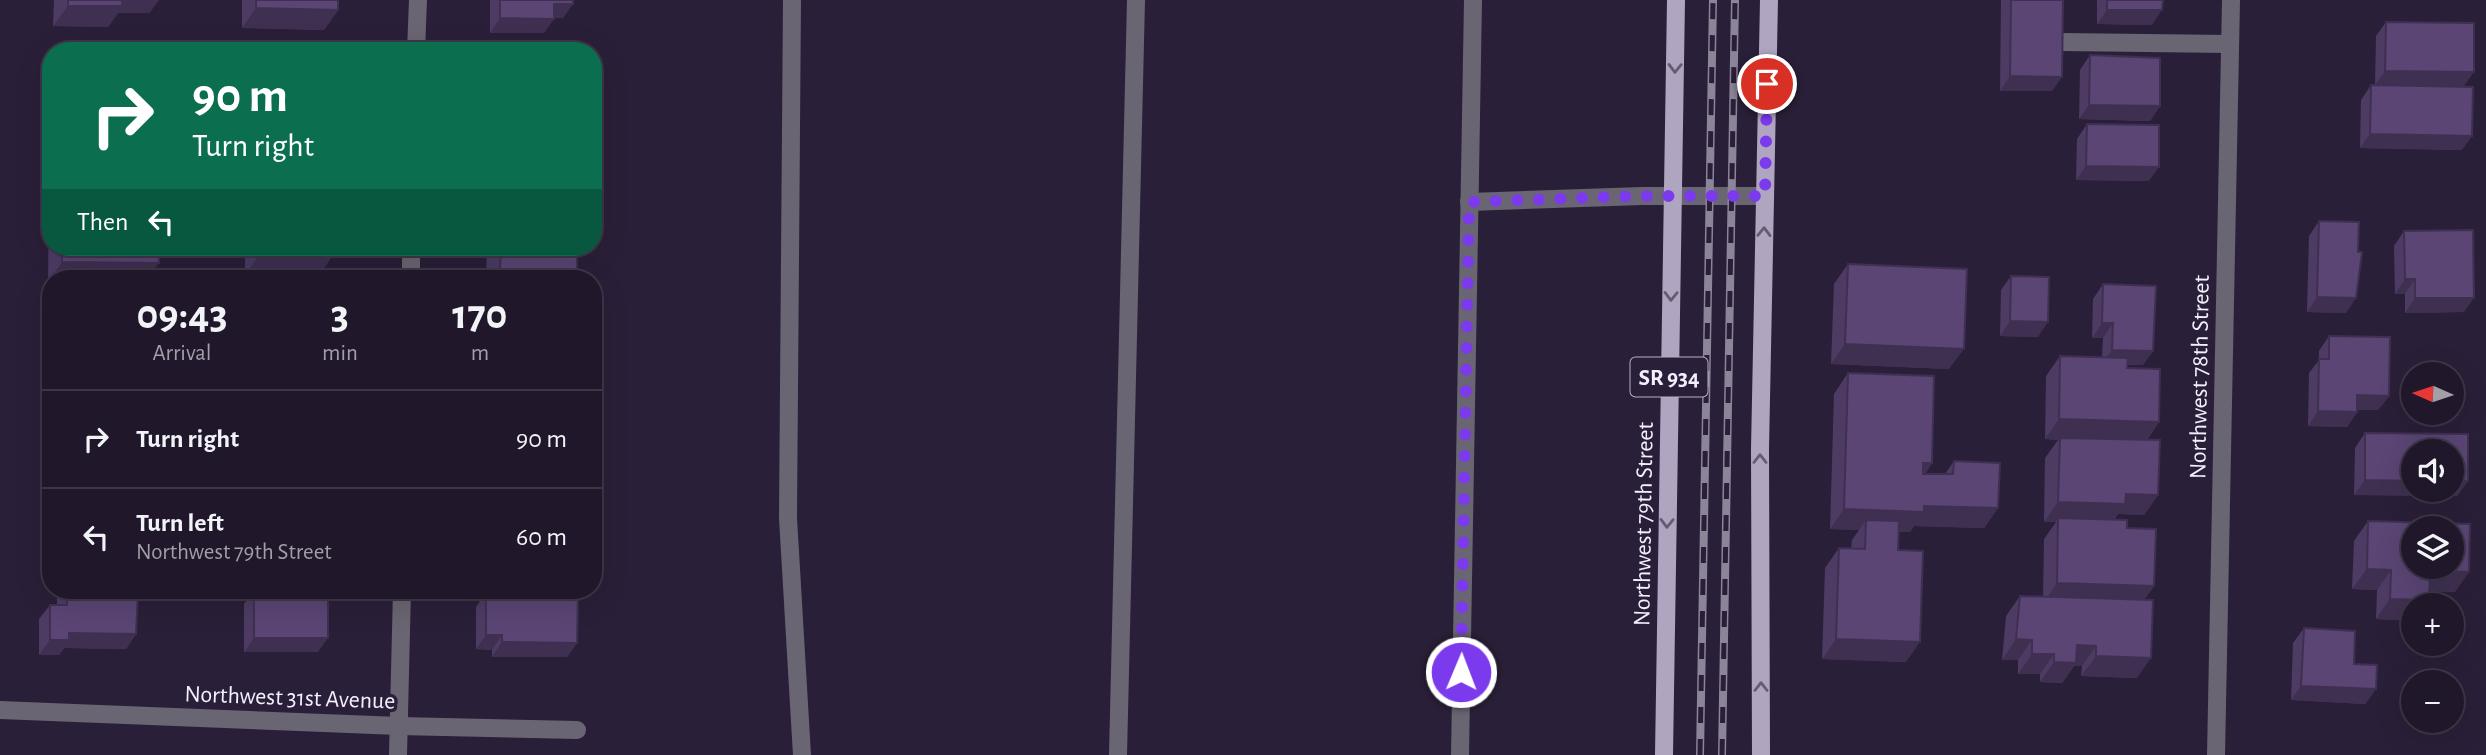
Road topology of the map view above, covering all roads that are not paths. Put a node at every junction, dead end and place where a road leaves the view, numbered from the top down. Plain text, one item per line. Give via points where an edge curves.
1 (418, 0) edge
2 (792, 0) edge
3 (1136, 0) edge
4 (1473, 0) edge
5 (1676, 0) edge
6 (1769, 0) edge
7 (2231, 0) edge
8 (416, 42) edge
9 (2061, 42) edge
10 (2230, 44) junction
11 (1672, 196) junction
12 (1765, 196) junction
13 (1469, 202) junction
14 (402, 599) edge
15 (0, 710) edge
16 (399, 726) junction
17 (577, 730) dead end
18 (398, 755) edge
19 (802, 755) edge
20 (1118, 755) edge
21 (1460, 755) edge
22 (1664, 755) edge
23 (1761, 755) edge
24 (2216, 755) edge

1 - 8 street
2 - 19 street via 788,518
3 - 20 street
4 - 13 street
5 -> 11 main road, Northwest 79th Street / SR 934
6 - 12 main road
7 - 10 street, Northwest 78th Street
9 - 10 street
10 - 24 street, Northwest 78th Street
11 - 12 street
11 - 13 street
11 -> 22 main road, Northwest 79th Street / SR 934
23 -> 12 main road
13 - 21 street
14 - 16 street
15 - 16 street, Northwest 31st Avenue
16 - 17 street, Northwest 31st Avenue
16 - 18 street

